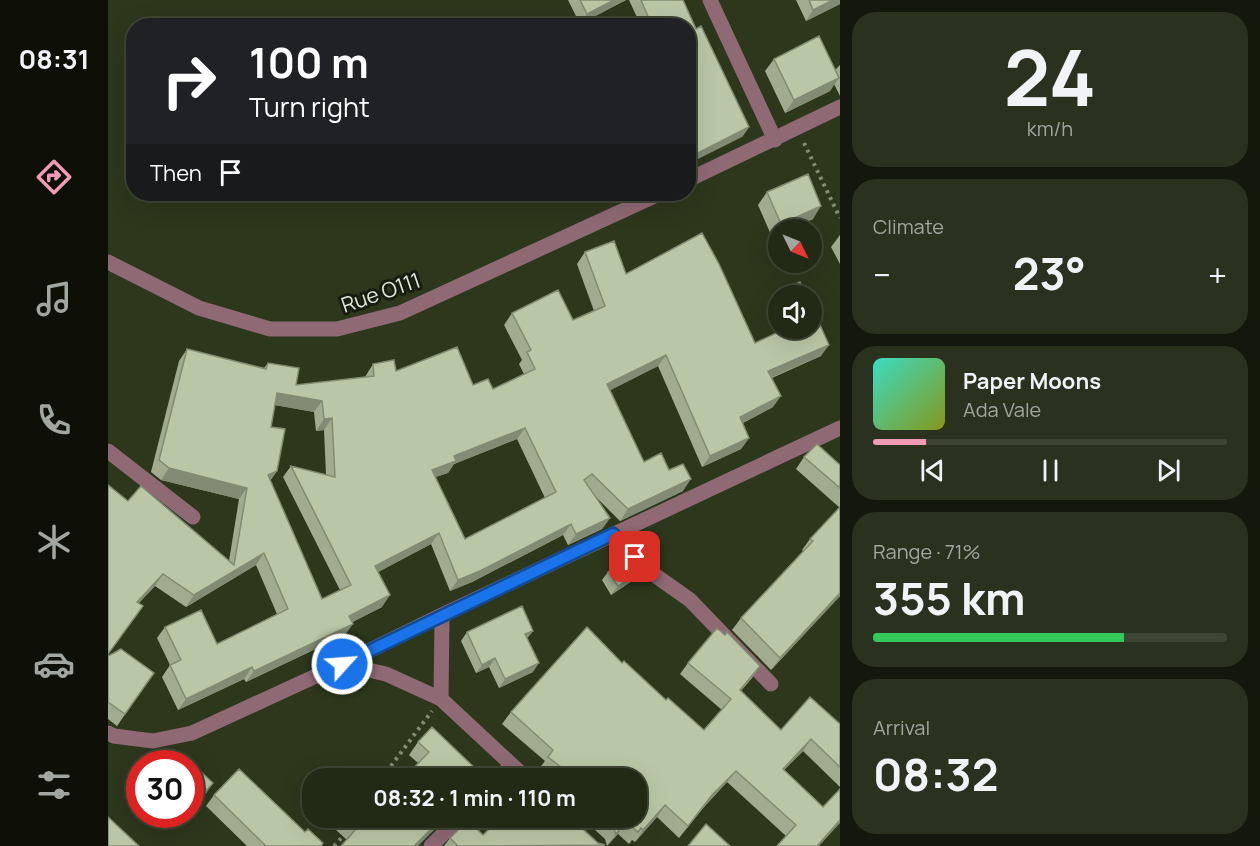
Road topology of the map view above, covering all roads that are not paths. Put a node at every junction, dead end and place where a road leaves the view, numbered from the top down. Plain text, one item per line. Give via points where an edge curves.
1 (710, 0) edge
2 (840, 107) edge
3 (775, 140) junction
4 (696, 176) edge
5 (644, 201) edge
6 (108, 262) edge
7 (840, 428) edge
8 (108, 451) edge
9 (193, 518) dead end
10 (613, 534) junction
11 (442, 615) junction
12 (342, 664) junction
13 (771, 684) dead end
14 (441, 699) junction
15 (108, 733) edge
16 (512, 765) junction
17 (509, 768) edge
18 (515, 768) edge
19 (449, 828) edge
20 (431, 846) edge

1 - 3 street
2 - 3 street
3 - 4 street
5 - 6 street, Rue O111 via 400,313 337,329 270,329 199,308
7 - 10 street
8 - 9 street
10 - 11 street
10 - 13 street via 656,576 690,600
11 - 12 street
11 - 14 street
12 - 14 street via 386,674
12 - 15 street via 192,732 153,741
14 - 16 street
16 - 17 street
16 - 18 street
19 - 20 street

